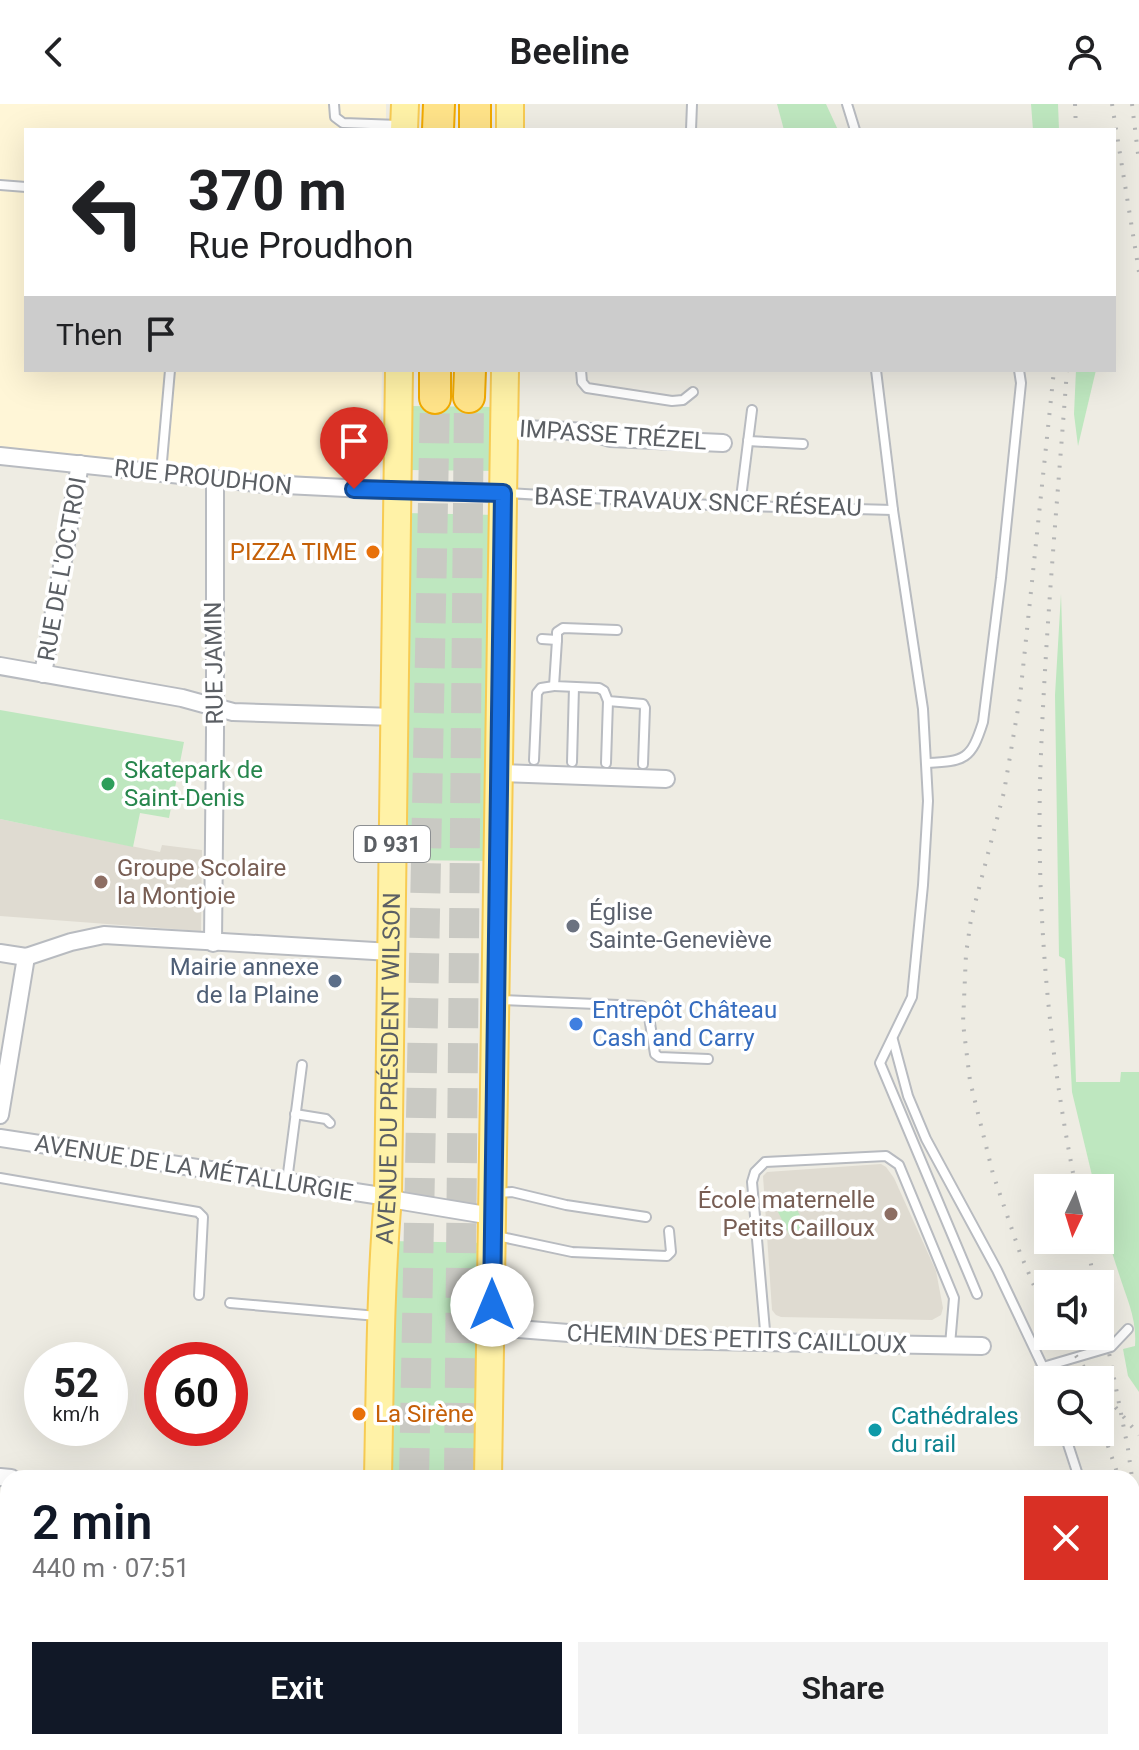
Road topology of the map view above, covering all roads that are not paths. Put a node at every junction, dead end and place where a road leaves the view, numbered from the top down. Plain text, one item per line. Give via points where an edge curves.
1 (334, 104) edge
2 (439, 104) edge
3 (475, 104) edge
4 (510, 104) edge
5 (692, 104) edge
6 (847, 104) edge
7 (404, 120) edge
8 (438, 128) edge
9 (475, 128) edge
10 (510, 128) edge
11 (691, 128) edge
12 (854, 128) edge
13 (0, 185) edge
14 (24, 187) edge
15 (170, 372) edge
16 (399, 372) edge
17 (505, 372) edge
18 (581, 372) edge
19 (876, 372) edge
20 (1019, 372) edge
21 (693, 392) dead end
22 (752, 410) dead end
23 (504, 428) junction
24 (748, 441) junction
25 (723, 443) dead end
26 (803, 444) dead end
27 (0, 456) edge
28 (80, 464) junction
29 (161, 473) junction
30 (215, 479) junction
31 (397, 490) junction
32 (503, 493) junction
33 (740, 506) junction
34 (893, 510) junction
35 (617, 630) dead end
36 (542, 639) dead end
37 (557, 640) junction
38 (0, 666) edge
39 (43, 674) junction
40 (554, 686) junction
41 (574, 687) junction
42 (608, 701) junction
43 (215, 708) junction
44 (395, 717) junction
45 (534, 760) dead end
46 (572, 762) dead end
47 (606, 763) dead end
48 (927, 763) junction
49 (643, 764) dead end
50 (499, 773) junction
51 (666, 779) dead end
52 (213, 943) junction
53 (391, 952) junction
54 (0, 953) edge
55 (26, 957) junction
56 (496, 999) junction
57 (892, 1040) junction
58 (708, 1059) dead end
59 (302, 1065) dead end
60 (295, 1114) junction
61 (0, 1115) edge
62 (330, 1123) dead end
63 (0, 1140) edge
64 (0, 1178) edge
65 (287, 1182) junction
66 (388, 1197) junction
67 (492, 1215) junction
68 (646, 1217) dead end
69 (669, 1231) dead end
70 (977, 1294) dead end
71 (199, 1295) dead end
72 (230, 1303) dead end
73 (382, 1316) junction
74 (491, 1327) junction
75 (1128, 1329) dead end
76 (766, 1342) junction
77 (950, 1346) junction
78 (982, 1346) dead end
79 (1043, 1366) edge
80 (1046, 1366) edge
81 (1069, 1446) edge
82 (378, 1470) edge
83 (488, 1470) edge
84 (1076, 1470) edge

1 - 7 lane via 335,117 343,123
2 - 8 highway
3 - 9 highway
4 - 10 main road
5 - 11 lane
6 - 12 lane
13 - 14 lane
15 - 29 lane
16 - 31 main road, AVENUE DU PRÉSIDENT WILSON / D 931
17 - 23 main road
18 - 21 lane via 587,388 672,401
19 - 34 lane
20 - 48 lane via 983,722 964,759
22 - 24 lane
23 - 25 street, IMPASSE TRÉZEL
23 - 32 main road
24 - 26 lane
24 - 33 lane
27 - 28 street, RUE PROUDHON
28 - 29 street, RUE PROUDHON
28 - 39 street, RUE DE L'OCTROI
29 - 30 street, RUE PROUDHON
30 - 31 street, RUE PROUDHON
30 - 43 street, RUE JAMIN
31 - 32 street, RUE PROUDHON
31 - 44 main road, AVENUE DU PRÉSIDENT WILSON / D 931
32 - 33 lane, BASE TRAVAUX SNCF RÉSEAU
32 - 50 main road via 505,638
33 - 34 lane, BASE TRAVAUX SNCF RÉSEAU
34 - 48 lane
35 - 37 lane via 563,628
36 - 37 lane
37 - 40 lane
38 - 39 street
39 - 43 street
40 - 41 lane
40 - 45 lane via 537,693
41 - 42 lane via 599,688
41 - 46 lane
42 - 47 lane
42 - 49 lane via 643,704
43 - 44 street
43 - 52 street, RUE JAMIN
44 - 53 main road, AVENUE DU PRÉSIDENT WILSON / D 931
48 - 57 lane via 915,975 912,997
50 - 51 street
50 - 56 main road
52 - 53 street
52 - 55 street via 104,935
53 - 66 main road, AVENUE DU PRÉSIDENT WILSON / D 931
54 - 55 street
55 - 61 street
56 - 58 lane via 642,1006 648,1011 655,1054
56 - 67 main road
57 - 70 lane via 880,1063
57 - 79 lane via 926,1139
59 - 60 lane
60 - 62 lane
60 - 65 lane
63 - 65 street, AVENUE DE LA MÉTALLURGIE
64 - 71 lane via 198,1212 203,1217
65 - 66 street, AVENUE DE LA MÉTALLURGIE
66 - 67 street, AVENUE DE LA MÉTALLURGIE
66 - 73 main road, AVENUE DU PRÉSIDENT WILSON / D 931
67 - 68 lane via 512,1192
67 - 69 lane via 572,1252 667,1256
67 - 74 main road
72 - 73 lane
73 - 82 main road, AVENUE DU PRÉSIDENT WILSON / D 931
74 - 76 street, CHEMIN DES PETITS CAILLOUX
74 - 83 main road
75 - 80 lane via 1111,1347
76 - 77 street, CHEMIN DES PETITS CAILLOUX
76 - 77 lane via 755,1172 765,1162 886,1156 899,1165 954,1298
77 - 78 street, CHEMIN DES PETITS CAILLOUX
81 - 84 lane

